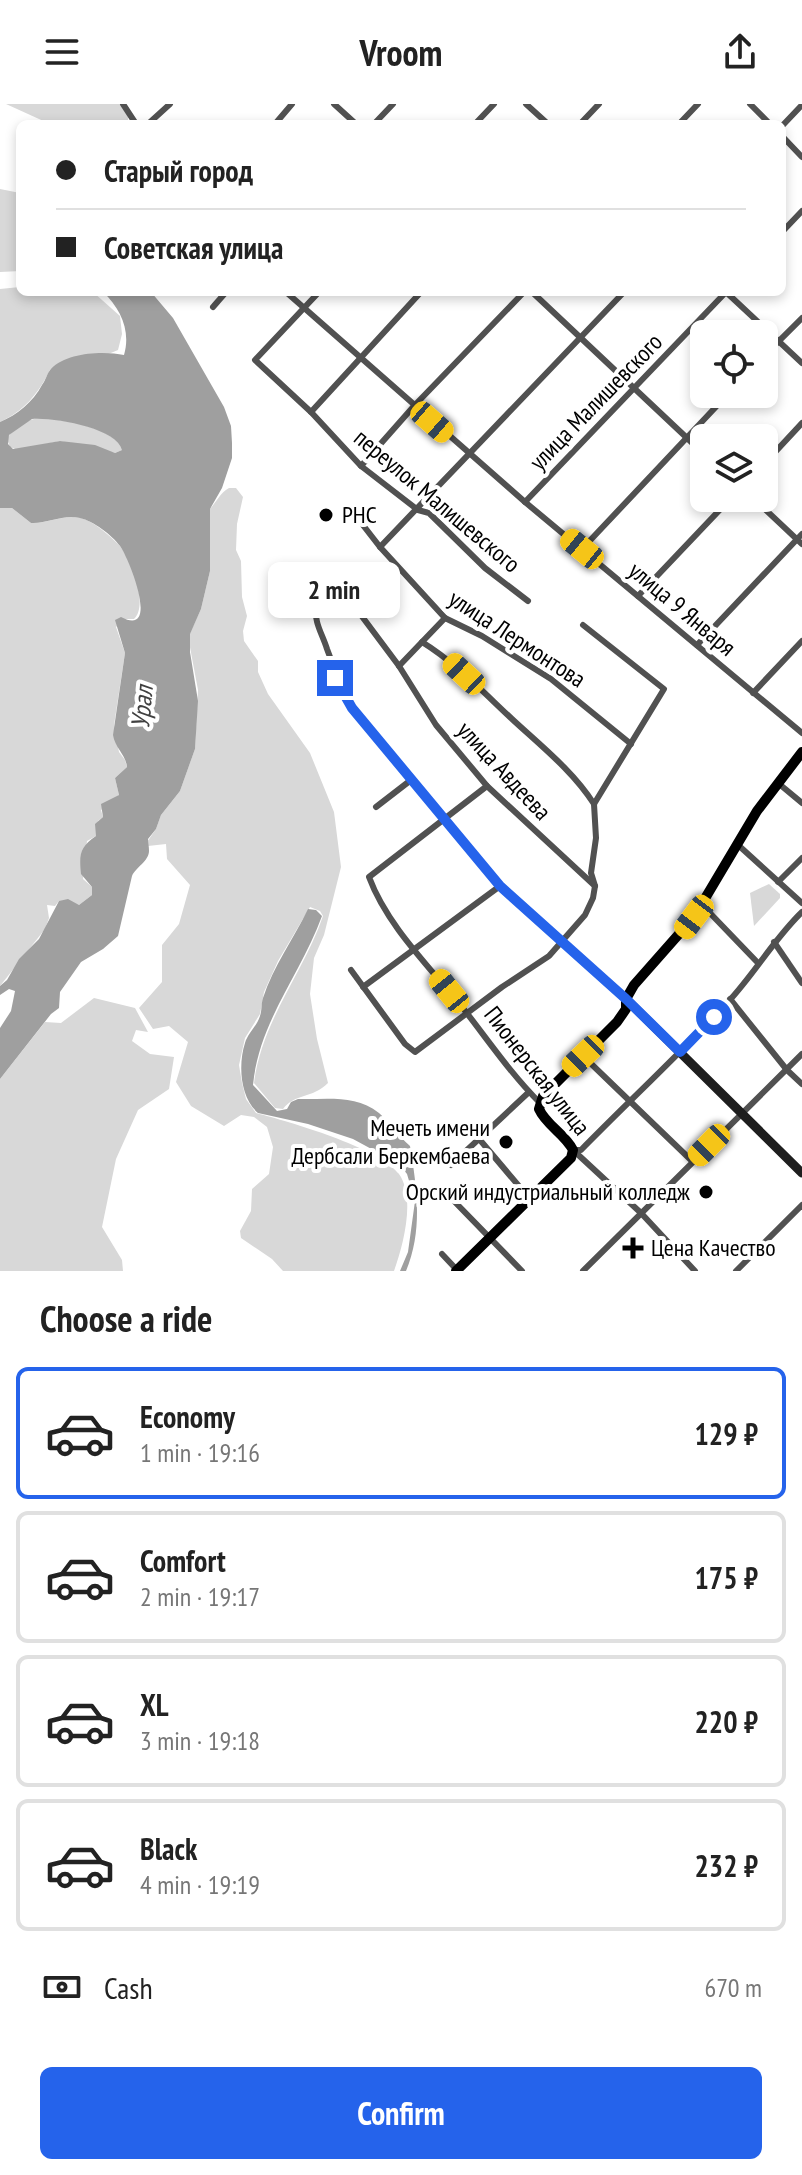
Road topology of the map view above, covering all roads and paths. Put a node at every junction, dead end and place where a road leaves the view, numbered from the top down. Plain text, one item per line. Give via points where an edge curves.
1 (170, 104) edge
2 (292, 104) edge
3 (334, 104) edge
4 (393, 104) edge
5 (494, 104) edge
6 (526, 104) edge
7 (599, 104) edge
8 (698, 104) edge
9 (750, 104) edge
10 (802, 105) edge
11 (152, 120) edge
12 (278, 120) edge
13 (352, 120) edge
14 (378, 120) edge
15 (479, 120) edge
16 (544, 120) edge
17 (584, 120) edge
18 (683, 120) edge
19 (766, 120) edge
20 (786, 122) edge
21 (786, 140) edge
22 (802, 157) edge
23 (802, 211) edge
24 (786, 228) edge
25 (223, 296) edge
26 (290, 296) edge
27 (315, 296) edge
28 (417, 296) edge
29 (520, 296) edge
30 (536, 296) edge
31 (620, 296) edge
32 (722, 296) edge
33 (730, 296) edge
34 (213, 307) dead end
35 (304, 308) junction
36 (802, 318) edge
37 (581, 338) junction
38 (779, 341) junction
39 (360, 358) junction
40 (802, 363) edge
41 (633, 388) junction
42 (414, 406) junction
43 (715, 408) edge
44 (311, 412) junction
45 (802, 423) edge
46 (686, 438) junction
47 (690, 442) edge
48 (778, 449) edge
49 (469, 454) junction
50 (361, 466) junction
51 (525, 502) junction
52 (418, 510) junction
53 (718, 512) edge
54 (769, 512) edge
55 (359, 520) dead end
56 (800, 539) edge
57 (380, 547) junction
58 (582, 549) junction
59 (638, 596) junction
60 (528, 601) dead end
61 (445, 618) junction
62 (583, 625) dead end
63 (802, 641) edge
64 (422, 642) junction
65 (697, 645) junction
66 (399, 666) junction
67 (753, 693) junction
68 (802, 733) edge
69 (631, 744) junction
70 (802, 752) edge
71 (411, 780) junction
72 (778, 783) junction
73 (487, 786) junction
74 (802, 803) edge
75 (594, 804) junction
76 (376, 807) dead end
77 (444, 818) junction
78 (737, 844) junction
79 (802, 858) edge
80 (778, 882) junction
81 (500, 886) junction
82 (595, 886) junction
83 (802, 903) edge
84 (708, 911) dead end
85 (802, 912) edge
86 (774, 942) junction
87 (563, 943) junction
88 (415, 949) junction
89 (758, 963) junction
90 (351, 970) dead end
91 (802, 983) edge
92 (363, 987) junction
93 (626, 999) junction
94 (730, 999) junction
95 (466, 1013) junction
96 (680, 1052) junction
97 (802, 1054) edge
98 (583, 1056) junction
99 (787, 1070) junction
100 (802, 1084) edge
101 (529, 1092) junction
102 (630, 1100) junction
103 (540, 1103) junction
104 (741, 1113) junction
105 (480, 1140) junction
106 (573, 1150) junction
107 (692, 1161) junction
108 (451, 1165) dead end
109 (802, 1173) edge
110 (452, 1199) dead end
111 (530, 1199) junction
112 (802, 1205) edge
113 (641, 1213) junction
114 (489, 1239) junction
115 (442, 1254) dead end
116 (457, 1271) edge
117 (522, 1271) edge
118 (583, 1271) edge
119 (695, 1271) edge
120 (736, 1271) edge

1 - 11 street
2 - 12 street
3 - 13 street
4 - 14 street
5 - 15 street
6 - 16 street
7 - 17 street
8 - 18 street
9 - 19 street
10 - 20 street
21 - 22 street
23 - 24 street
25 - 34 street
26 - 35 street, улица 9 Января
27 - 35 street
28 - 39 street
29 - 42 street
30 - 37 street
31 - 37 street
32 - 41 street, улица Малишевского
33 - 38 street
35 - 39 street, улица 9 Января
35 - 44 street, переулок Малишевского via 255,360
36 - 38 street
37 - 41 street
37 - 49 street
38 - 40 street
39 - 42 street, улица 9 Января
39 - 44 street
41 - 46 street
41 - 51 street, улица Малишевского
42 - 49 street, улица 9 Января
42 - 50 street
43 - 46 street
44 - 50 street, переулок Малишевского
45 - 48 street
46 - 47 street
46 - 58 street
49 - 51 street, улица 9 Января
49 - 52 street
50 - 52 street, переулок Малишевского
51 - 58 street, улица 9 Января
52 - 57 street
52 - 60 street, переулок Малишевского via 429,513
53 - 59 street
54 - 56 street
55 - 57 street, улица Лермонтова
56 - 65 street
57 - 61 street, улица Лермонтова
58 - 59 street, улица 9 Января
59 - 65 street, улица 9 Января
61 - 64 street
61 - 69 street, улица Лермонтова via 551,679
62 - 69 street via 664,689
63 - 67 street
64 - 66 street
64 - 75 street via 544,748
65 - 67 street, улица 9 Января
66 - 71 street, улица Авдеева via 343,591 333,590 316,606 314,618 335,678 352,708
66 - 73 street, улица Авдеева via 436,725
67 - 68 street, улица 9 Января
69 - 75 street
70 - 72 main road
71 - 76 street
71 - 77 street
72 - 74 street
72 - 78 main road
73 - 77 street
73 - 82 street, улица Авдеева
75 - 82 street
77 - 81 street
77 - 88 street, Пионерская улица via 369,877 377,899
78 - 80 street
78 - 93 main road via 694,917
79 - 80 street
80 - 83 street
81 - 87 street
81 - 88 street
82 - 87 street via 585,915
84 - 89 street
85 - 86 street
86 - 89 street
86 - 91 street
87 - 93 street
87 - 95 street
88 - 92 street
88 - 95 street, Пионерская улица
89 - 94 street
90 - 92 street
92 - 95 street via 415,1052
93 - 96 street
93 - 98 main road via 617,1022
94 - 96 street
94 - 99 street
95 - 101 street, Пионерская улица
96 - 102 street
96 - 104 street
97 - 99 street
98 - 102 street
98 - 103 main road
99 - 100 street
99 - 104 street
101 - 103 street, Пионерская улица
101 - 105 street
102 - 106 street via 581,1150
102 - 107 street
103 - 106 main road, Пионерская улица via 541,1115
104 - 107 street
104 - 109 street
105 - 108 street
105 - 111 street
106 - 111 main road
106 - 113 street, Пионерская улица
107 - 113 street
110 - 114 street
111 - 114 main road
112 - 120 street
113 - 118 street
113 - 119 street, Пионерская улица
114 - 116 main road
114 - 117 street
115 - 116 street

